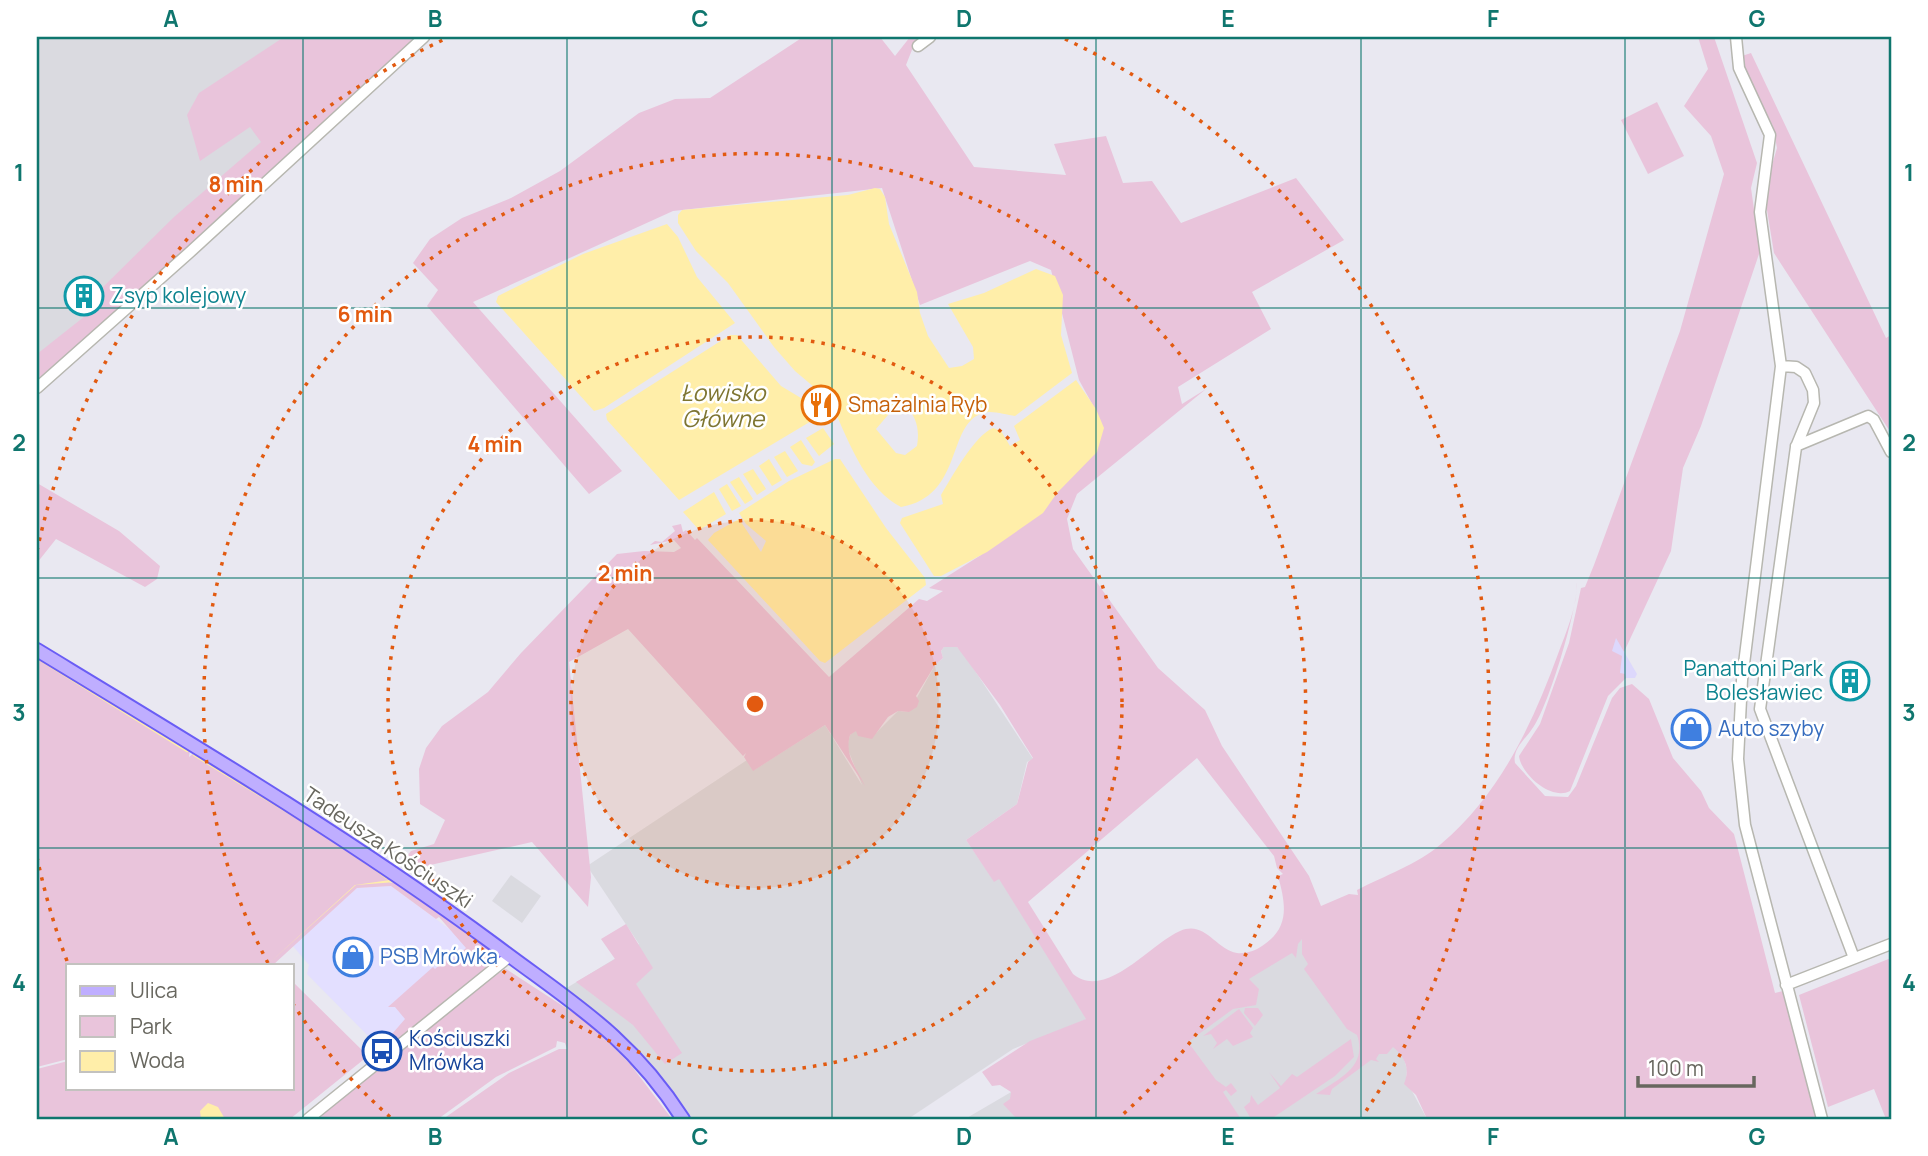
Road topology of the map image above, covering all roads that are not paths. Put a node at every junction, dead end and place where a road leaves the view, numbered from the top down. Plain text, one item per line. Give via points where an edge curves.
1 (425, 37) edge
2 (930, 37) edge
3 (1736, 37) edge
4 (918, 46) dead end
5 (1781, 366) junction
6 (37, 388) edge
7 (1796, 446) junction
8 (1891, 452) edge
9 (37, 650) edge
10 (1891, 944) edge
11 (510, 956) junction
12 (1854, 958) junction
13 (1786, 985) junction
14 (309, 1119) edge
15 (683, 1119) edge
16 (1822, 1119) edge

1 - 6 street
2 - 4 street
3 - 5 street via 1739,68 1770,135 1760,212
5 - 7 street via 1805,373 1814,396 1811,415
5 - 13 street via 1742,680 1738,759 1744,821
7 - 8 street via 1868,416
7 - 12 street via 1760,709
9 - 11 main road, Tadeusza Kościuszki via 326,827
10 - 12 street
11 - 14 street
11 - 15 main road, Tadeusza Kościuszki via 626,1044
12 - 13 street
13 - 16 street

